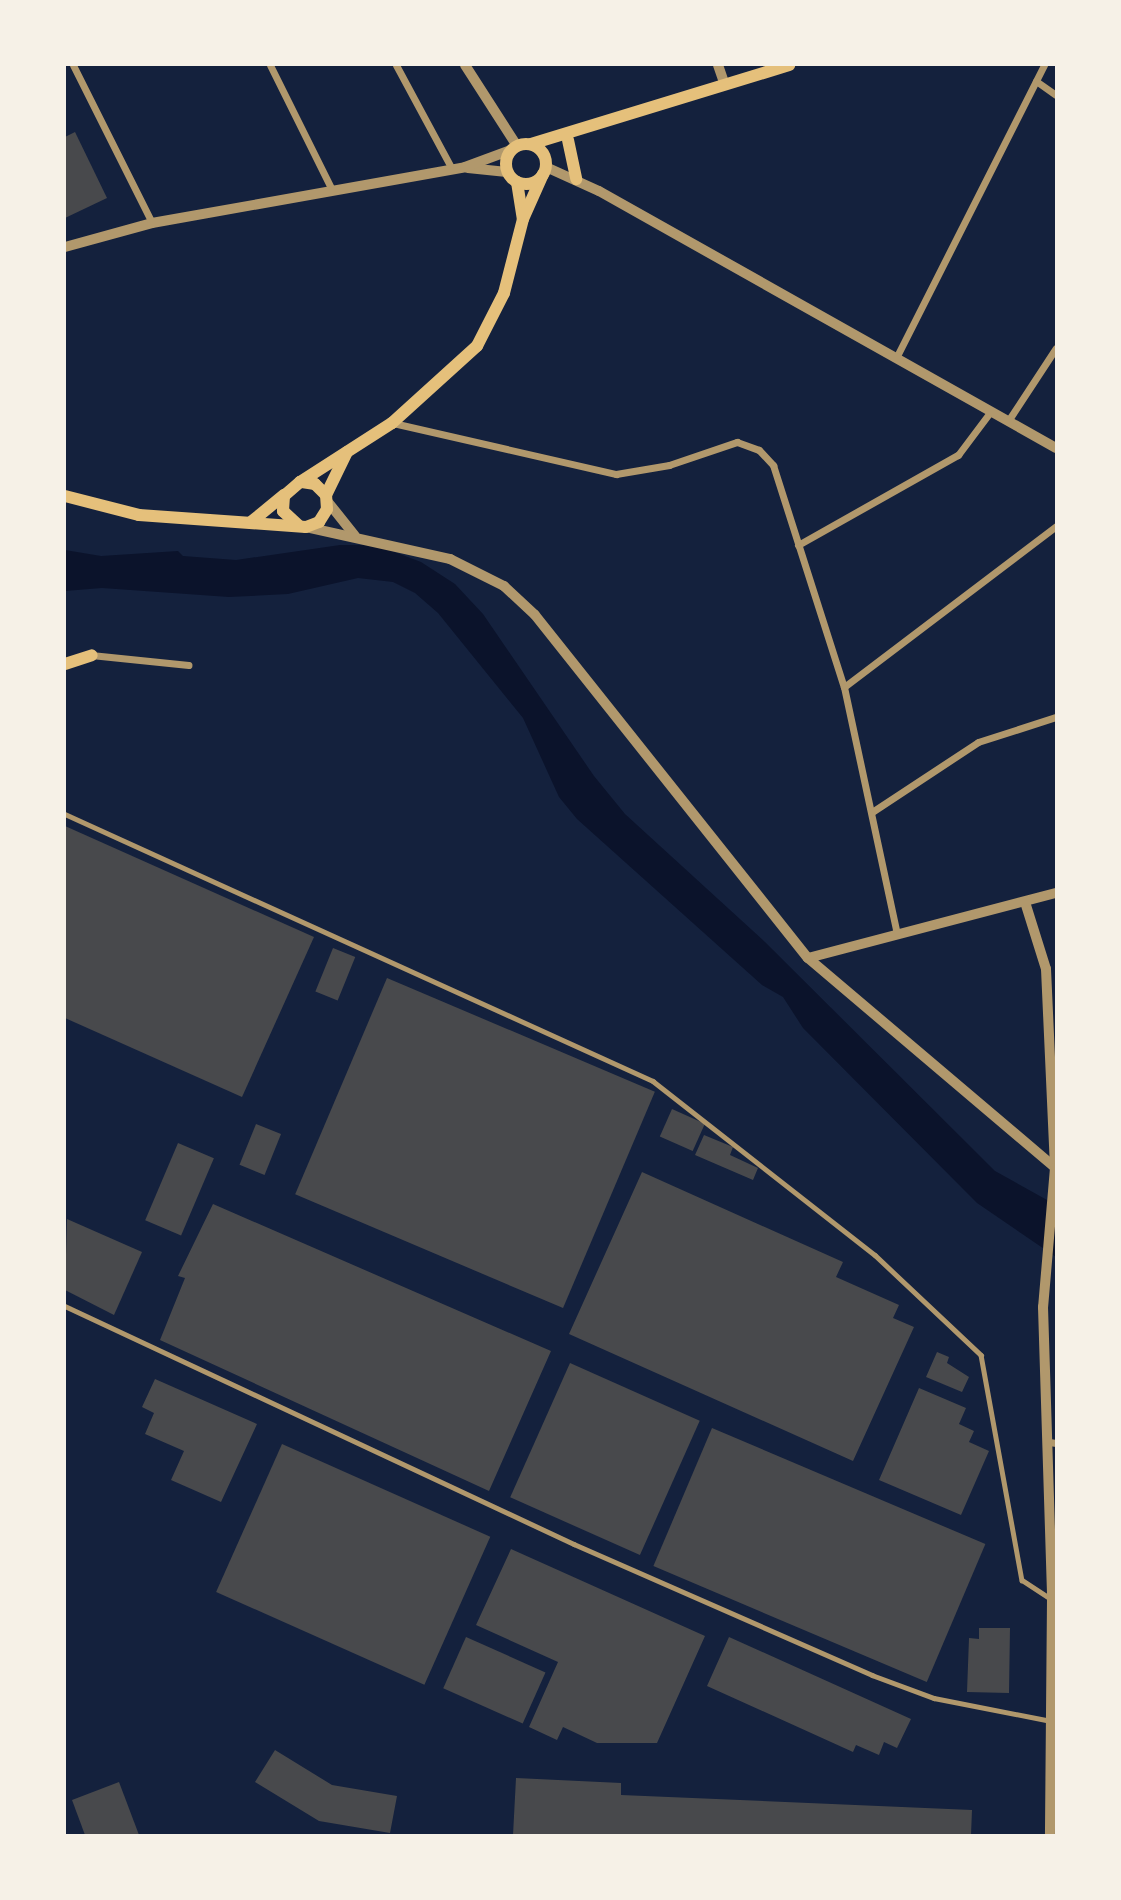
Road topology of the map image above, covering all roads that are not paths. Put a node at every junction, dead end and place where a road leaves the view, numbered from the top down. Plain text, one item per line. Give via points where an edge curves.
1 (73, 65) edge
2 (270, 65) edge
3 (396, 65) edge
4 (466, 65) edge
5 (718, 65) edge
6 (789, 65) edge
7 (1044, 65) edge
8 (1036, 81) junction
9 (725, 85) junction
10 (1056, 94) edge
11 (581, 132) junction
12 (568, 140) junction
13 (531, 144) junction
14 (514, 148) junction
15 (543, 153) junction
16 (465, 167) junction
17 (452, 169) junction
18 (545, 171) junction
19 (507, 172) junction
20 (576, 180) junction
21 (517, 182) junction
22 (332, 190) junction
23 (523, 219) junction
24 (152, 223) junction
25 (65, 247) edge
26 (1056, 348) edge
27 (896, 358) junction
28 (991, 411) junction
29 (1008, 421) junction
30 (392, 423) junction
31 (1056, 447) edge
32 (348, 451) junction
33 (300, 482) junction
34 (285, 495) junction
35 (65, 496) edge
36 (327, 498) junction
37 (251, 522) junction
38 (1056, 526) edge
39 (302, 527) junction
40 (355, 536) junction
41 (798, 545) junction
42 (92, 655) junction
43 (65, 657) edge
44 (65, 664) edge
45 (188, 665) dead end
46 (844, 687) junction
47 (1056, 717) edge
48 (872, 812) junction
49 (65, 814) edge
50 (1056, 893) edge
51 (1025, 902) junction
52 (897, 934) junction
53 (808, 958) junction
54 (1056, 1168) edge
55 (65, 1306) edge
56 (1053, 1442) edge
57 (1052, 1600) junction
58 (1054, 1721) edge
59 (1050, 1835) edge

1 - 24 street
2 - 22 street
3 - 17 street
4 - 14 street
5 - 9 street
6 - 9 main road
7 - 8 street
8 - 10 street
8 - 27 street
9 - 11 main road
11 - 12 main road
11 - 13 main road
12 - 15 main road
12 - 20 main road
13 - 14 main road
13 - 15 main road
14 - 16 street
14 - 19 main road
15 - 18 main road
16 - 17 street
16 - 19 street
17 - 22 street
18 - 20 street
18 - 21 main road via 532,183
18 - 23 main road
19 - 21 main road
20 - 27 street
21 - 23 main road
22 - 24 street
23 - 30 main road via 504,293 477,346
24 - 25 street
26 - 29 street
27 - 28 street
28 - 29 street
28 - 41 street via 958,455
29 - 31 street
30 - 32 main road
30 - 41 street via 616,474 668,465 737,442 759,450 773,465
32 - 33 main road
32 - 36 main road
33 - 34 main road
33 - 36 main road via 315,484
34 - 37 main road
34 - 39 main road via 283,511
35 - 37 main road via 139,515
36 - 39 main road via 320,522
36 - 40 street
37 - 39 main road
38 - 46 street
39 - 40 street
40 - 53 street via 450,559 504,586 527,607
41 - 46 street
42 - 43 street
42 - 44 main road
42 - 45 street
46 - 48 street
47 - 48 street via 978,742
48 - 52 street
49 - 57 lane via 653,1081 875,1255 981,1355 1022,1580
50 - 51 street
51 - 52 street
51 - 54 street via 1046,969
52 - 53 street
53 - 54 street
54 - 56 street via 1043,1307
55 - 58 lane via 574,1545 873,1675 934,1698
56 - 57 street
57 - 58 street
58 - 59 street

